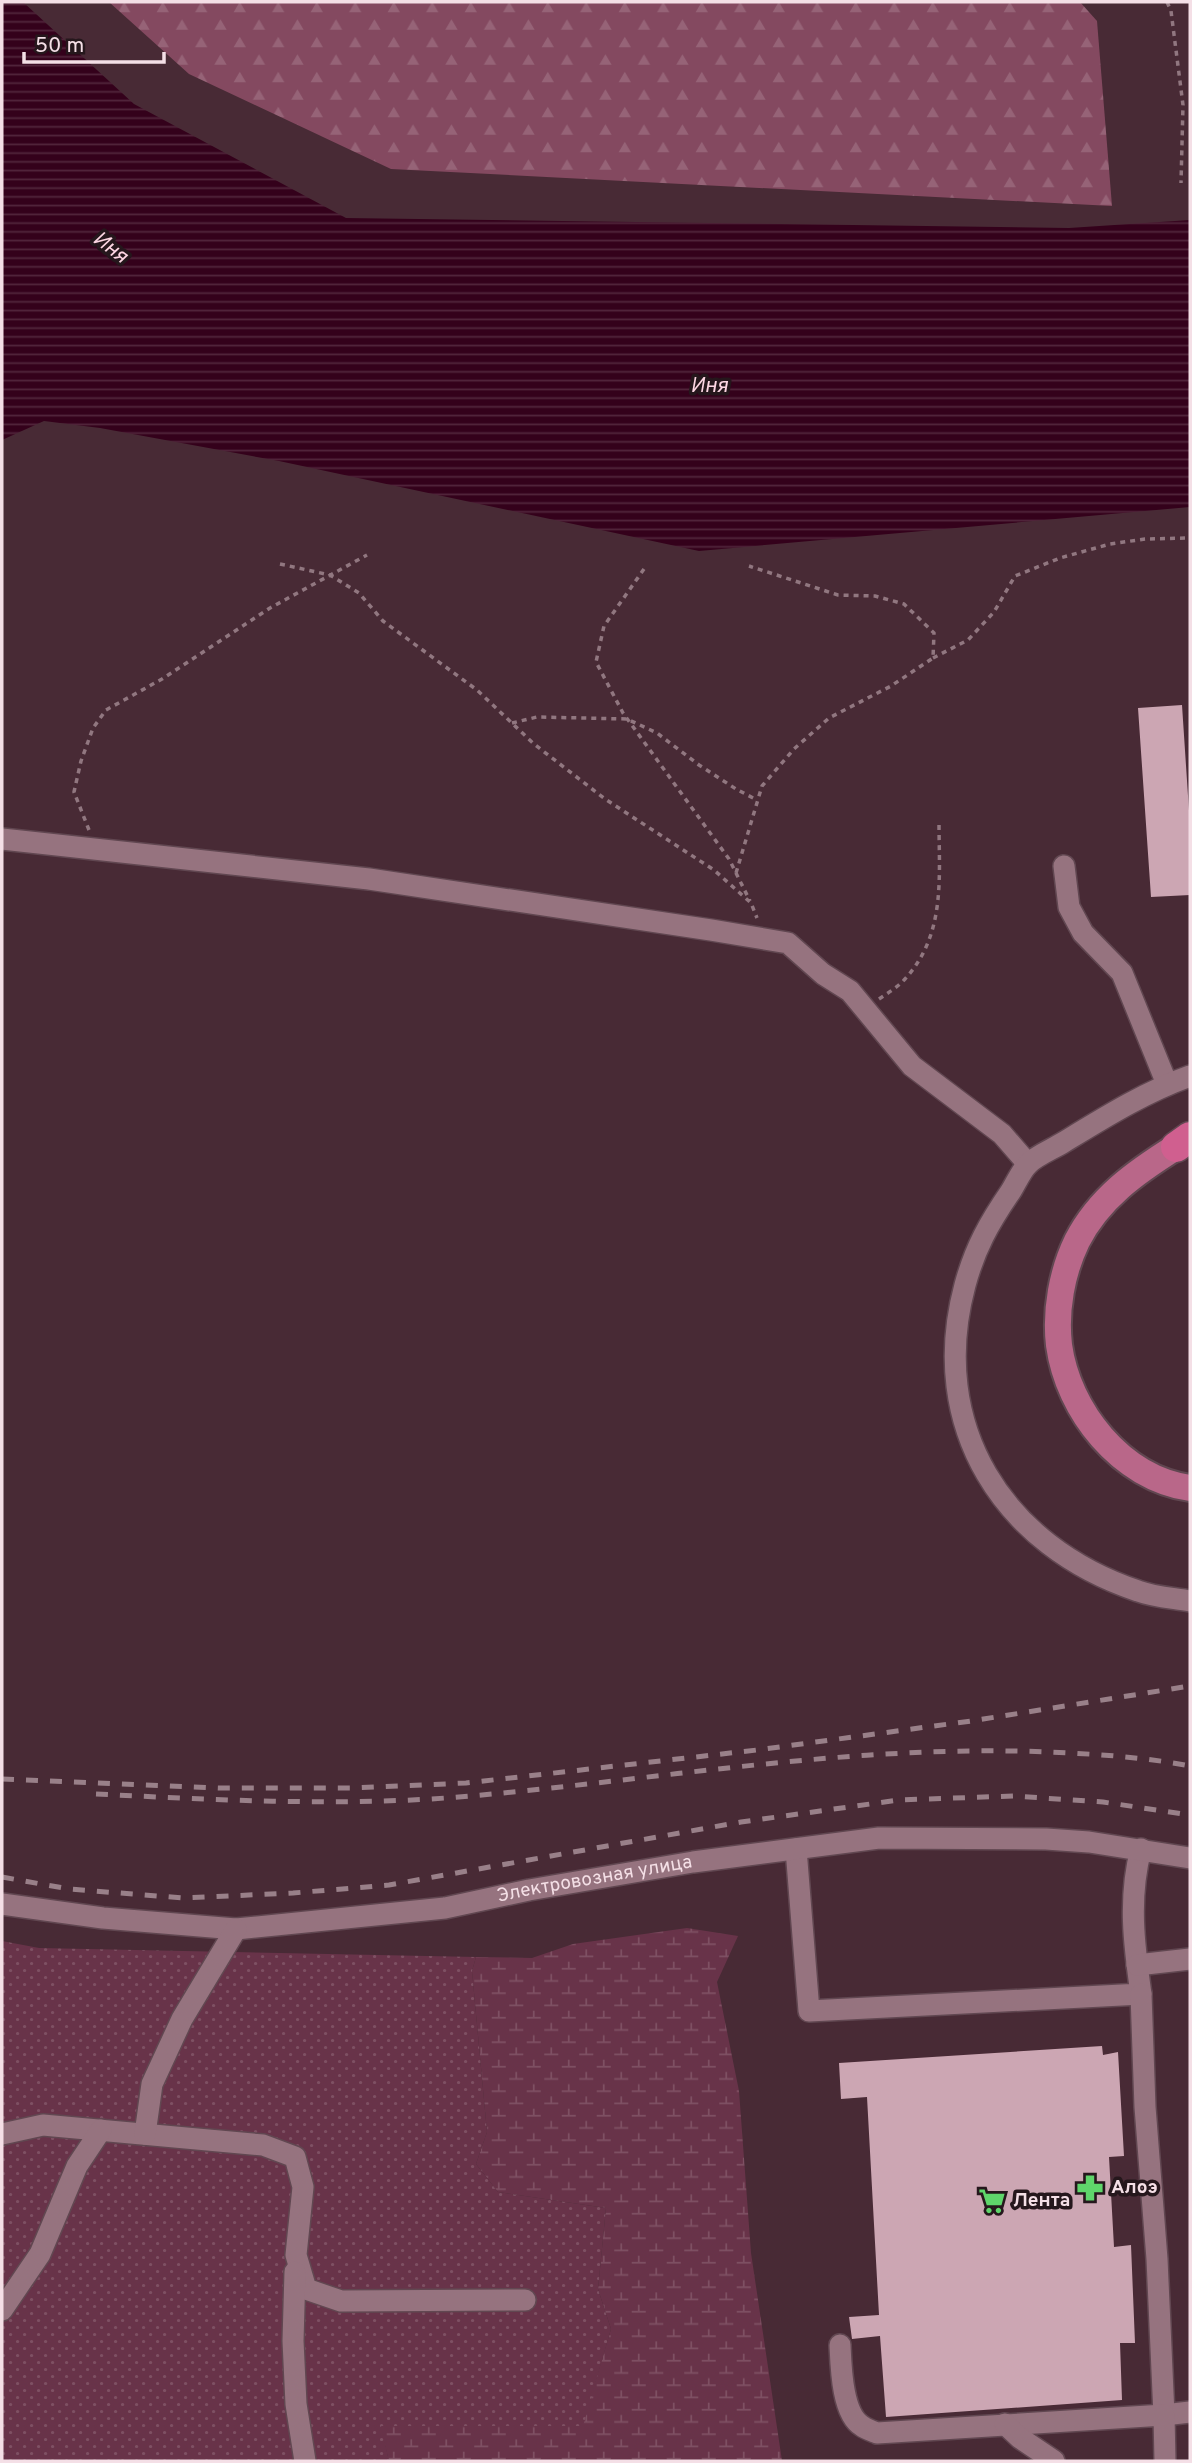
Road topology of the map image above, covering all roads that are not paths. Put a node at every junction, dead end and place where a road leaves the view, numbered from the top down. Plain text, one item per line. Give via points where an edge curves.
1 (2, 839) edge
2 (1064, 866) dead end
3 (1190, 1076) edge
4 (1167, 1084) junction
5 (1185, 1142) edge
6 (1028, 1164) junction
7 (1190, 1488) edge
8 (1190, 1601) edge
9 (796, 1849) junction
10 (1141, 1849) junction
11 (1190, 1858) edge
12 (2, 1905) edge
13 (236, 1928) junction
14 (1190, 1959) edge
15 (1137, 1965) junction
16 (1141, 1994) junction
17 (101, 2130) junction
18 (2, 2134) edge
19 (145, 2134) junction
20 (296, 2255) junction
21 (525, 2300) dead end
22 (2, 2310) edge
23 (840, 2346) dead end
24 (1190, 2412) edge
25 (1164, 2415) junction
26 (1005, 2424) junction
27 (305, 2461) edge
28 (1054, 2461) edge
29 (1165, 2461) edge

1 - 6 street via 369,879 788,943 850,991 912,1066 1002,1133
2 - 4 street via 1069,907 1083,933 1122,973
3 - 4 street
4 - 6 street
5 - 7 main road via 1142,1168 1109,1195 1090,1219 1077,1241 1060,1292 1059,1343 1073,1392 1102,1438 1147,1474
6 - 8 street via 987,1226 961,1300 955,1365 969,1438 996,1490 1056,1551 1091,1572 1140,1592
9 - 10 street, Электровозная улица via 879,1838 1089,1842
9 - 13 street, Электровозная улица via 680,1864 444,1908
9 - 16 street via 810,2011
10 - 11 street, Электровозная улица
10 - 15 street via 1134,1875 1132,1923
12 - 13 street, Электровозная улица
13 - 19 street via 182,2019 152,2084
14 - 15 street
15 - 16 street
16 - 25 street
17 - 18 street via 43,2125
17 - 19 street
17 - 22 street via 77,2166 40,2254
19 - 20 street via 262,2145 295,2157 303,2187
20 - 21 street via 306,2289 341,2301
20 - 27 street via 294,2366
23 - 26 street via 841,2378 849,2410 859,2425 877,2433
24 - 25 street
25 - 26 street
25 - 29 street
26 - 28 street

